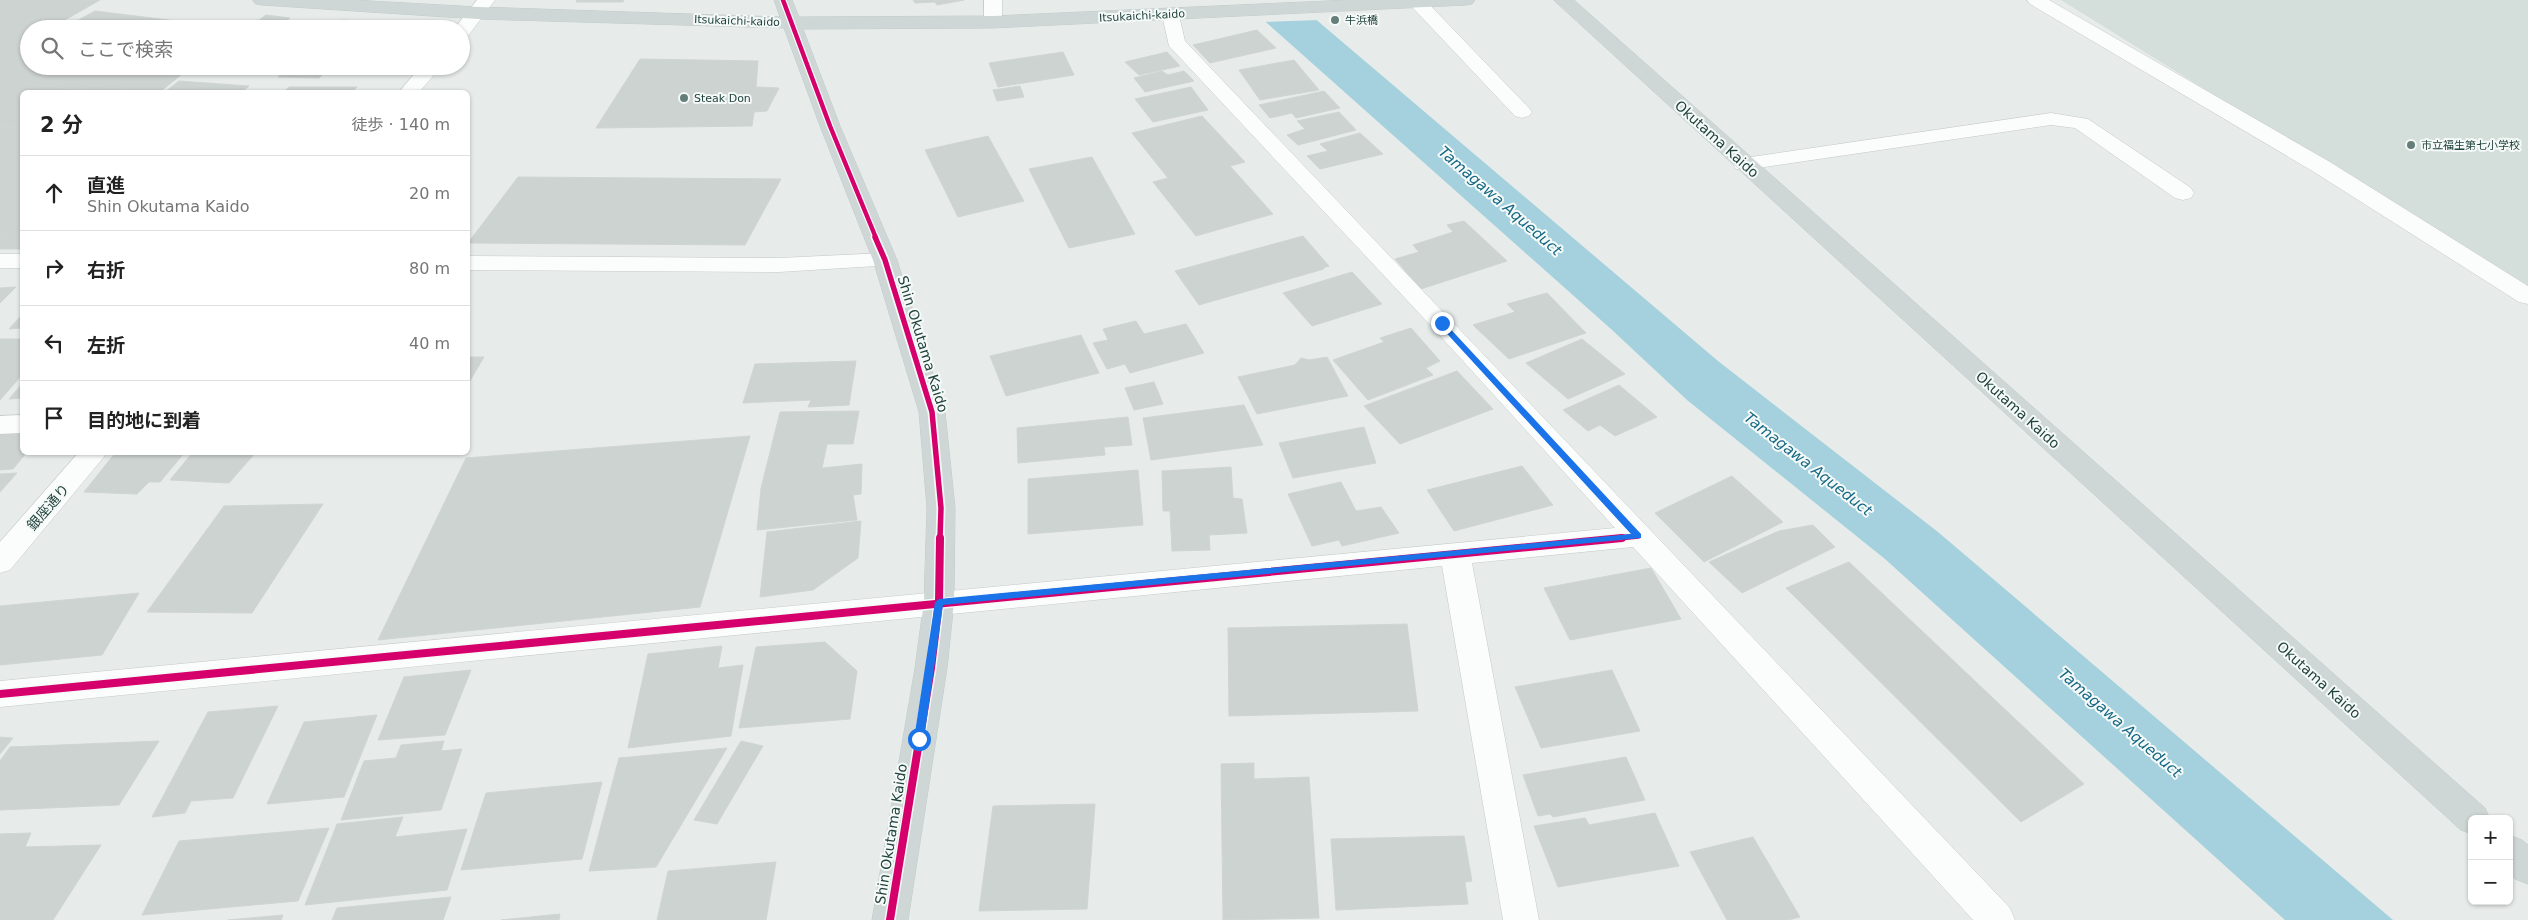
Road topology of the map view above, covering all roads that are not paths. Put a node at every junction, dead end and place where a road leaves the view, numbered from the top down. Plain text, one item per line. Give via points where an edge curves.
1 (262, 0) edge
2 (993, 0) edge
3 (1466, 0) edge
4 (1563, 0) edge
5 (2036, 0) edge
6 (1418, 2) junction
7 (482, 6) edge
8 (788, 11) edge
9 (1171, 15) junction
10 (470, 21) edge
11 (993, 22) junction
12 (424, 75) edge
13 (411, 90) edge
14 (1522, 112) dead end
15 (1744, 164) junction
16 (2183, 193) dead end
17 (885, 260) junction
18 (0, 261) edge
19 (20, 261) edge
20 (470, 263) edge
21 (2528, 297) edge
22 (20, 424) edge
23 (0, 425) edge
24 (92, 455) edge
25 (1638, 536) junction
26 (1455, 553) junction
27 (0, 562) edge
28 (939, 602) junction
29 (0, 694) edge
30 (2469, 815) edge
31 (2513, 855) edge
32 (2528, 868) edge
33 (890, 920) edge
34 (1521, 920) edge
35 (1997, 920) edge

1 - 7 main road, Itsukaichi-kaido
2 - 11 street
3 - 6 main road, Itsukaichi-kaido
4 - 15 main road, Okutama Kaido
5 - 21 street via 2322,167
6 - 9 main road, Itsukaichi-kaido
6 - 14 street
7 - 8 main road, Itsukaichi-kaido
7 - 10 street
8 - 11 main road, Itsukaichi-kaido
8 - 17 main road, Shin Okutama Kaido via 830,126
9 - 11 main road, Itsukaichi-kaido
9 - 25 street via 1176,42
12 - 13 street
15 - 16 street via 2051,119 2081,122
15 - 30 main road, Okutama Kaido
17 - 20 street via 779,265
17 - 28 main road, Shin Okutama Kaido via 932,412 941,508
18 - 19 street
22 - 23 street
24 - 27 street, 銀座通り
25 - 26 street
25 - 35 street
26 - 28 street
26 - 34 street
28 - 29 street
28 - 33 main road, Shin Okutama Kaido
31 - 32 main road

